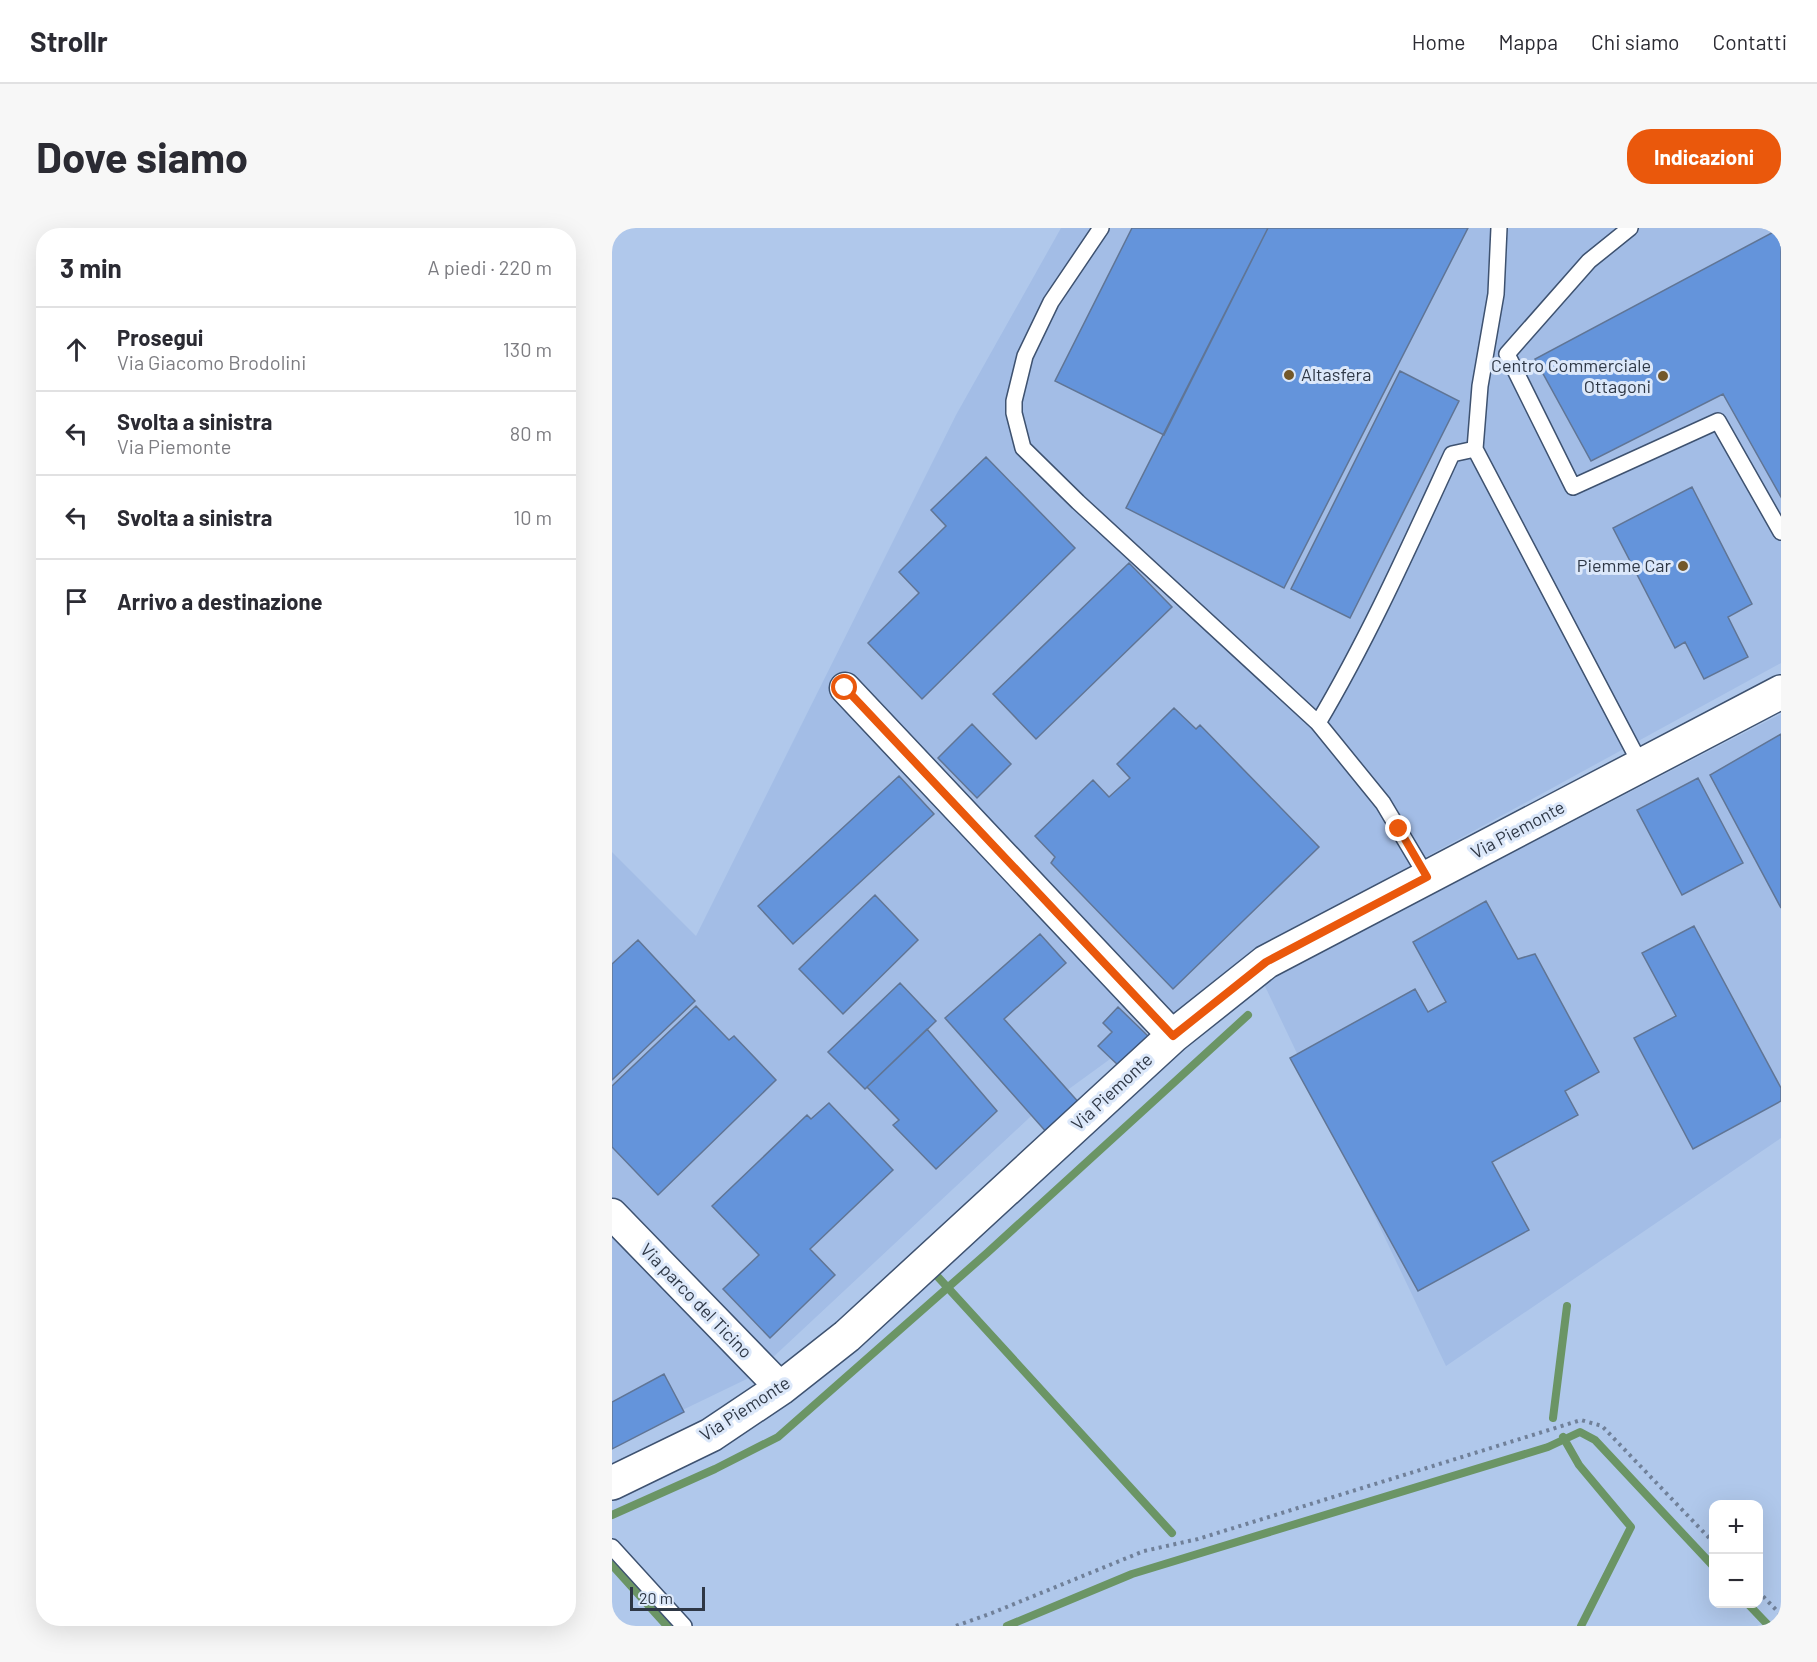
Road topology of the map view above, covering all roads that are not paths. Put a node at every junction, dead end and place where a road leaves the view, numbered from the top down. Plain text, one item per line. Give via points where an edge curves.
1 (1101, 228) edge
2 (1499, 228) edge
3 (1630, 228) edge
4 (1475, 449) junction
5 (1781, 532) edge
6 (845, 688) dead end
7 (1781, 692) edge
8 (1318, 723) junction
9 (1641, 765) junction
10 (1427, 877) junction
11 (1173, 1036) junction
12 (612, 1214) edge
13 (781, 1388) junction
14 (612, 1483) edge
15 (612, 1547) edge
16 (684, 1626) edge

1 - 8 lane via 1051,302 1025,356 1014,407 1023,448
2 - 4 lane via 1496,294 1480,386
3 - 5 lane via 1589,261 1507,354 1517,375 1573,487 1718,421
4 - 8 lane via 1452,454 1374,621
4 - 9 lane
6 - 11 street
7 - 9 street, Via Piemonte
8 - 10 lane via 1383,803
9 - 10 street, Via Piemonte
10 - 11 street, Via Piemonte via 1266,962
11 - 13 street, Via Piemonte via 847,1336
12 - 13 street, Via parco del Ticino
13 - 14 street, Via Piemonte via 711,1435
15 - 16 lane

